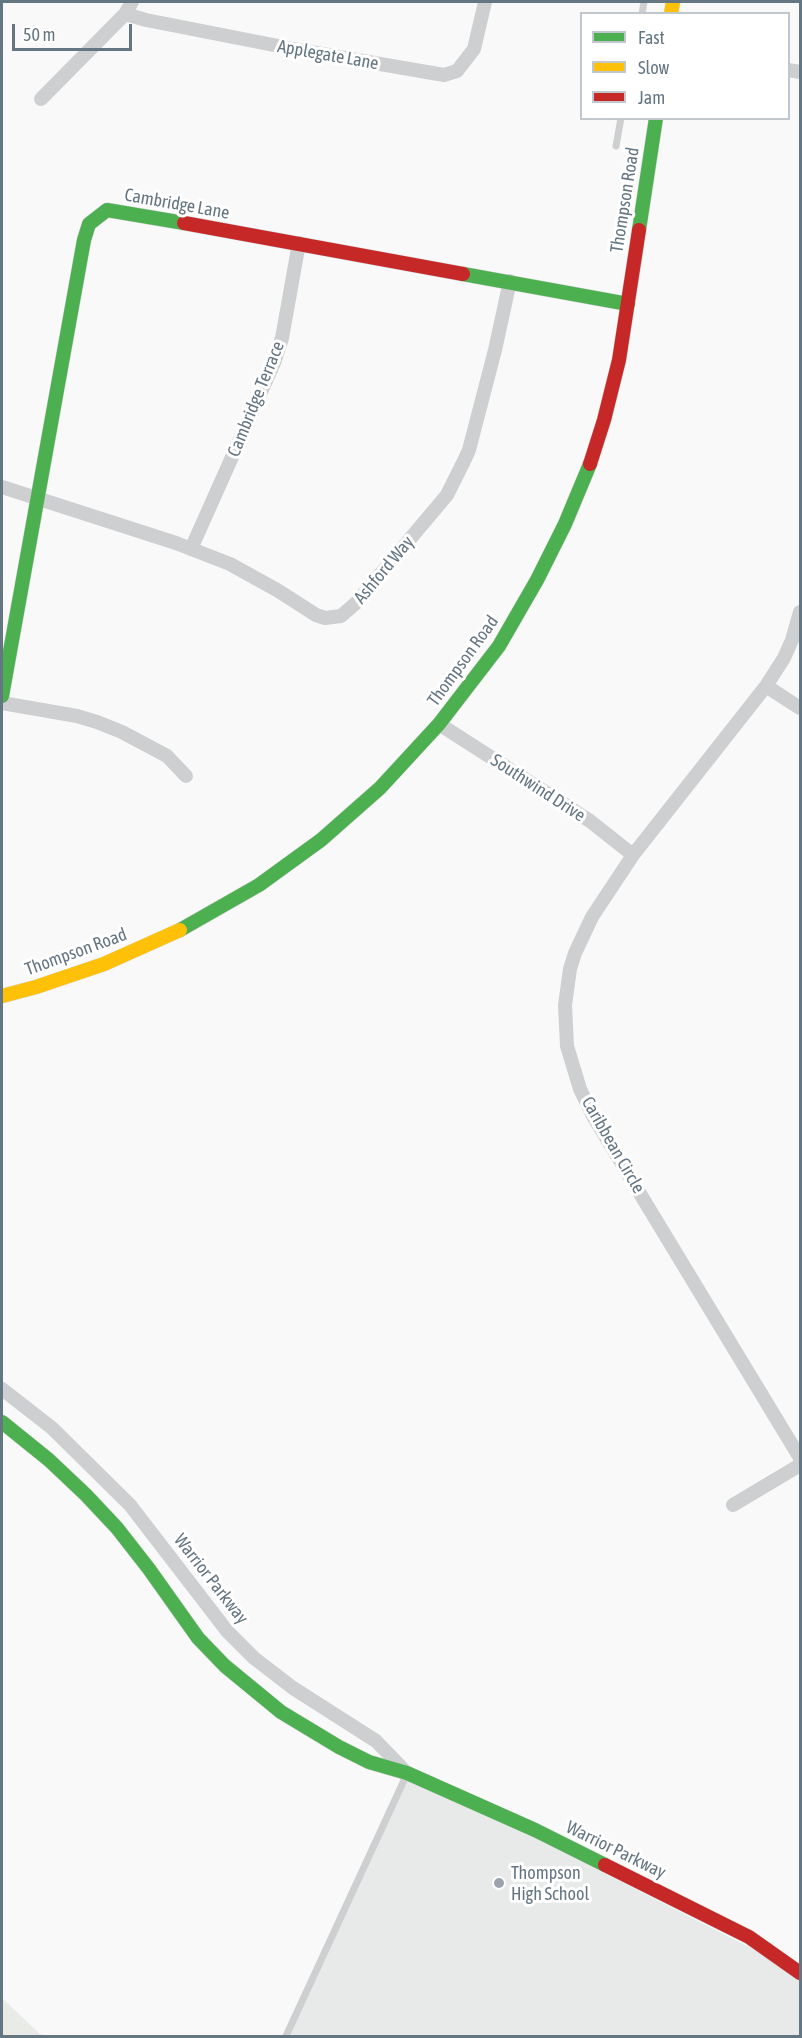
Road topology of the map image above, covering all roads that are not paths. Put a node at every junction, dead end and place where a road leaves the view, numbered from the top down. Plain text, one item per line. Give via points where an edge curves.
1 (485, 2) edge
2 (128, 8) edge
3 (41, 99) dead end
4 (621, 120) edge
5 (656, 120) edge
6 (616, 146) dead end
7 (299, 243) junction
8 (510, 281) junction
9 (628, 304) junction
10 (2, 487) edge
11 (37, 498) junction
12 (191, 549) junction
13 (801, 612) edge
14 (766, 686) junction
15 (2, 696) edge
16 (2, 702) edge
17 (801, 708) edge
18 (439, 724) junction
19 (186, 776) dead end
20 (633, 855) junction
21 (2, 996) edge
22 (2, 1389) edge
23 (2, 1422) edge
24 (801, 1458) edge
25 (801, 1465) edge
26 (733, 1505) dead end
27 (407, 1773) junction
28 (801, 1973) edge
29 (286, 2037) edge

1 - 2 street, Applegate Lane via 474,50 457,71 444,75 146,20
2 - 3 street
4 - 6 lane
5 - 9 street, Thompson Road
7 - 8 street, Cambridge Lane
7 - 11 street, Cambridge Lane via 107,210 89,224
7 - 12 street, Cambridge Terrace via 274,363
8 - 9 street, Cambridge Lane
8 - 12 street, Ashford Way via 470,450 447,495 346,614 334,618 316,615 230,564
9 - 18 street, Thompson Road via 604,420 566,524 499,646
10 - 11 street, Ashford Way
11 - 12 street, Ashford Way
11 - 15 street, Cambridge Lane
13 - 14 street, Caribbean Circle via 784,658
14 - 17 street
14 - 20 street, Caribbean Circle
16 - 19 street via 77,716 122,732 167,756
18 - 20 street, Southwind Drive via 590,822
18 - 21 street, Thompson Road via 348,817 259,885 152,944 75,974
20 - 24 street, Caribbean Circle via 592,917 570,969 565,1005 572,1064 598,1124
22 - 27 street, Warrior Parkway via 52,1428 130,1505 227,1631 254,1658 376,1741
23 - 27 street, Warrior Parkway via 49,1460 117,1528 198,1638 225,1666 308,1729 369,1762
25 - 26 street
27 - 28 street, Warrior Parkway via 535,1830 749,1936
27 - 29 lane

